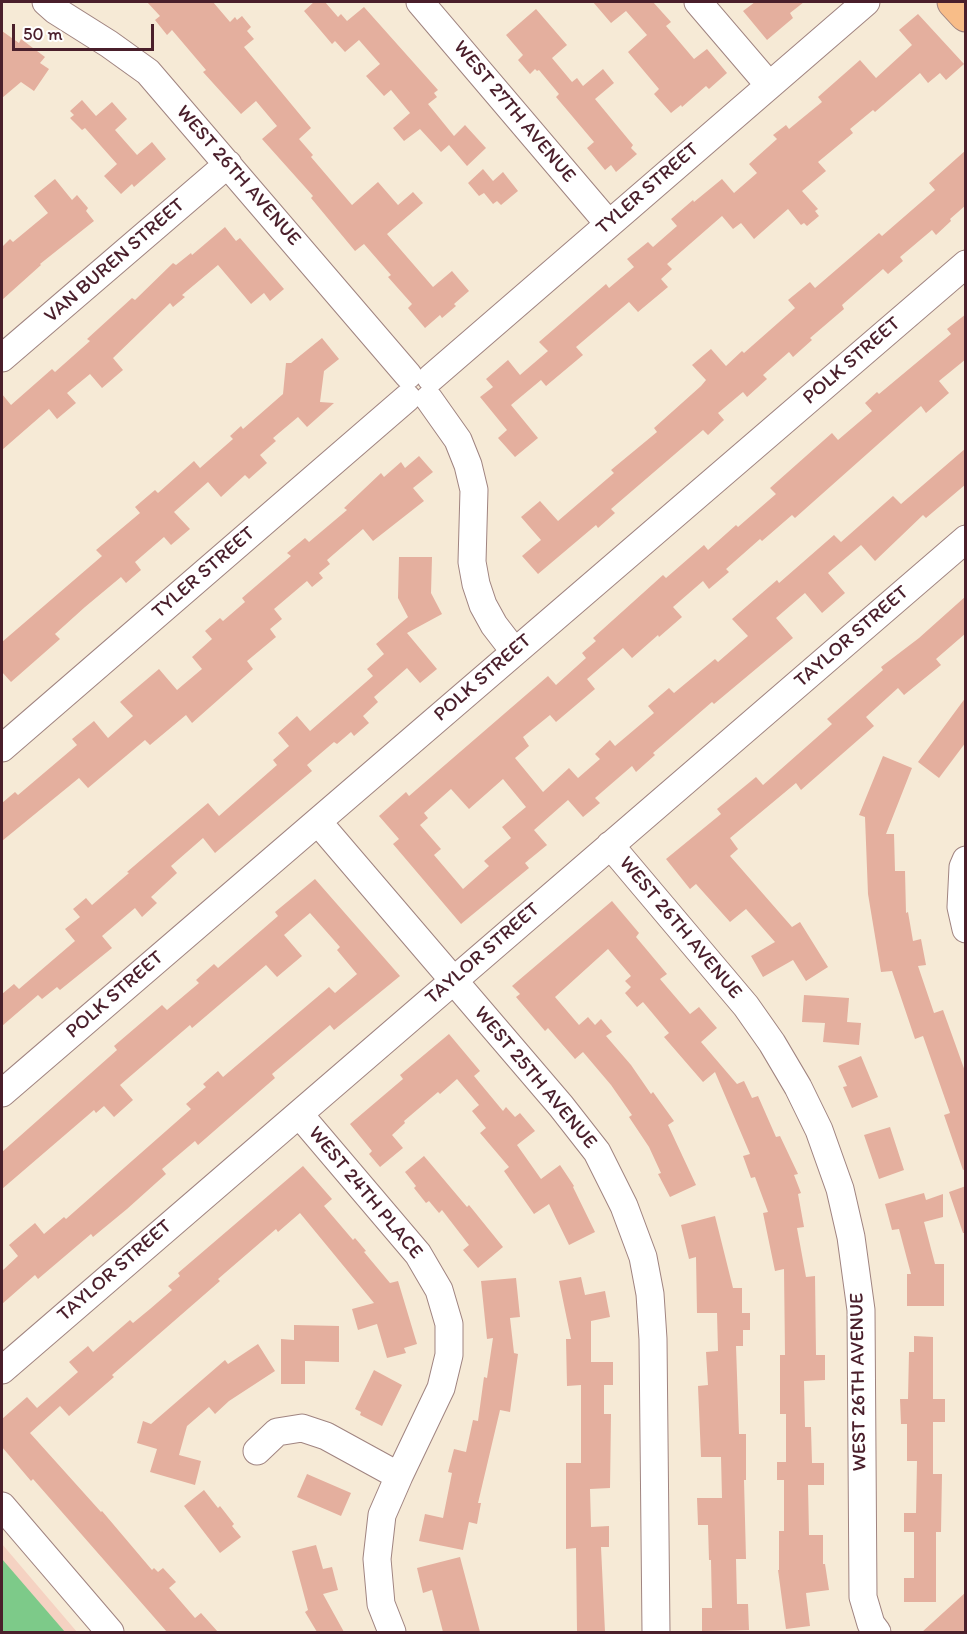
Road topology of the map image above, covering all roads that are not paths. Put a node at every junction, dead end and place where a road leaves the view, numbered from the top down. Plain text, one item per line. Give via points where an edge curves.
1 (46, 2) edge
2 (420, 2) edge
3 (698, 2) edge
4 (866, 2) edge
5 (769, 85) junction
6 (228, 164) junction
7 (608, 223) junction
8 (966, 264) edge
9 (2, 358) edge
10 (419, 388) junction
11 (966, 539) edge
12 (514, 651) junction
13 (4, 741) edge
14 (318, 822) junction
15 (609, 845) junction
16 (966, 860) edge
17 (966, 929) edge
18 (453, 980) junction
19 (2, 1093) edge
20 (299, 1114) junction
21 (2, 1370) edge
22 (257, 1451) dead end
23 (399, 1476) junction
24 (2, 1506) edge
25 (110, 1632) edge
26 (392, 1632) edge
27 (656, 1632) edge
28 (877, 1632) edge

1 - 6 street, WEST 26TH AVENUE via 148,72
2 - 7 street, WEST 27TH AVENUE
3 - 5 street
4 - 5 street, TYLER STREET
5 - 7 street, TYLER STREET
6 - 9 street, VAN BUREN STREET
6 - 10 street, WEST 26TH AVENUE
7 - 10 street, TYLER STREET
8 - 12 street, POLK STREET
10 - 12 street, WEST 26TH AVENUE via 458,440 468,465 474,490 472,562 476,584 494,625
10 - 13 street, TYLER STREET
11 - 15 street, TAYLOR STREET
12 - 14 street, POLK STREET
14 - 18 street, WEST 25TH AVENUE
14 - 19 street, POLK STREET
15 - 18 street, TAYLOR STREET
15 - 28 street, WEST 26TH AVENUE via 746,1006 772,1043 819,1130 840,1189 861,1310 863,1597
16 - 17 street via 962,907
18 - 20 street, TAYLOR STREET
18 - 27 street, WEST 25TH AVENUE via 597,1152 624,1206 643,1257 653,1339
20 - 21 street, TAYLOR STREET
20 - 23 street, WEST 24TH PLACE via 418,1254 439,1290 449,1324 449,1354 441,1388
22 - 23 street via 277,1432 302,1428 326,1436
23 - 26 street, WEST 24TH PLACE via 382,1515 377,1559 381,1604
24 - 25 street

